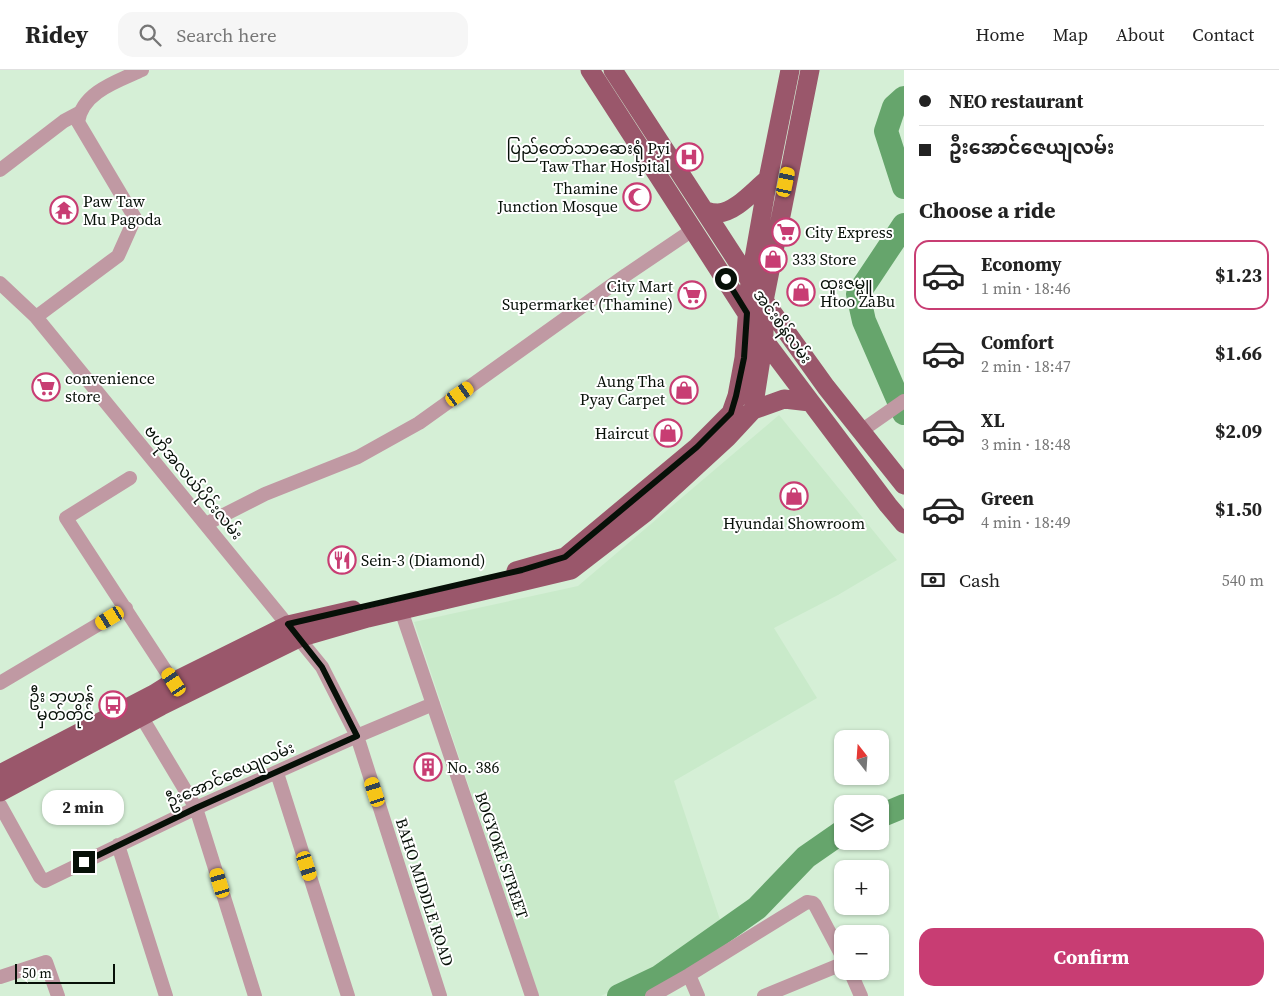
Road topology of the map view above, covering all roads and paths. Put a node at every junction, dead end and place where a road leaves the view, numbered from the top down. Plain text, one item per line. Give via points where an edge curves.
1 (142, 70) edge
2 (590, 70) edge
3 (613, 70) edge
4 (790, 70) edge
5 (810, 70) edge
6 (79, 117) junction
7 (0, 170) edge
8 (768, 179) junction
9 (706, 211) junction
10 (694, 229) junction
11 (750, 281) junction
12 (0, 283) edge
13 (764, 300) junction
14 (747, 313) junction
15 (36, 317) junction
16 (764, 340) junction
17 (904, 401) edge
18 (810, 402) junction
19 (753, 410) junction
20 (861, 431) junction
21 (130, 478) dead end
22 (904, 486) edge
23 (206, 524) junction
24 (904, 524) edge
25 (126, 608) junction
26 (401, 610) junction
27 (294, 631) junction
28 (174, 682) junction
29 (0, 683) edge
30 (158, 700) junction
31 (432, 704) junction
32 (141, 716) junction
33 (357, 736) junction
34 (277, 773) junction
35 (0, 774) edge
36 (0, 792) edge
37 (0, 805) edge
38 (196, 808) junction
39 (118, 845) junction
40 (834, 941) edge
41 (834, 967) edge
42 (689, 975) junction
43 (0, 977) edge
44 (854, 980) edge
45 (58, 996) edge
46 (166, 996) edge
47 (255, 996) edge
48 (348, 996) edge
49 (440, 996) edge
50 (532, 996) edge
51 (652, 996) edge
52 (698, 996) edge
53 (764, 996) edge
54 (861, 996) edge

1 - 6 street via 100,89
2 - 10 main road, အင်းစိန်လမ်း
3 - 9 main road, အင်းစိန်လမ်း
4 - 8 main road
5 - 13 main road
6 - 7 street via 64,121
6 - 15 street via 136,218 118,256
8 - 9 main road via 726,211
8 - 11 main road
9 - 11 main road, အင်းစိန်လမ်း
10 - 14 main road, အင်းစိန်လမ်း
10 - 23 street via 419,423 358,457 265,494
11 - 13 main road, အင်းစိန်လမ်း
11 - 14 main road
12 - 15 street, ဗဟိုအလယ်ပိုင်းလမ်း
13 - 16 main road
13 - 20 main road, အင်းစိန်လမ်း
14 - 16 main road, အင်းစိန်လမ်း
14 - 27 main road via 744,358 731,413 697,447 565,557
15 - 23 street, ဗဟိုအလယ်ပိုင်းလမ်း
16 - 18 main road, အင်းစိန်လမ်း
16 - 19 main road
17 - 20 street
18 - 19 main road via 784,399
18 - 24 main road, အင်းစိန်လမ်း
19 - 26 main road via 645,513 571,570
20 - 22 main road, အင်းစိန်လမ်း
21 - 25 street via 66,518
23 - 27 street, ဗဟိုအလယ်ပိုင်းလမ်း
25 - 28 street
25 - 29 street
26 - 27 main road
26 - 31 street, BOGYOKE STREET
27 - 28 main road
27 - 30 main road
27 - 33 street, BAHO MIDDLE ROAD via 322,667
28 - 30 main road
30 - 32 main road
30 - 35 main road
31 - 33 street, ဦးအောင်ဇေယျလမ်း
31 - 50 street, BOGYOKE STREET
32 - 36 main road
32 - 38 street
33 - 34 street, ဦးအောင်ဇေယျလမ်း
33 - 49 street, BAHO MIDDLE ROAD
34 - 38 street, ဦးအောင်ဇေယျလမ်း
34 - 48 street
37 - 39 street, ဦးအောင်ဇေယျလမ်း via 45,882
38 - 39 street, ဦးအောင်ဇေယျလမ်း
38 - 47 street
39 - 46 street
40 - 42 street via 811,902
41 - 53 street
42 - 51 street
42 - 52 street
43 - 45 street via 46,962
44 - 54 street

